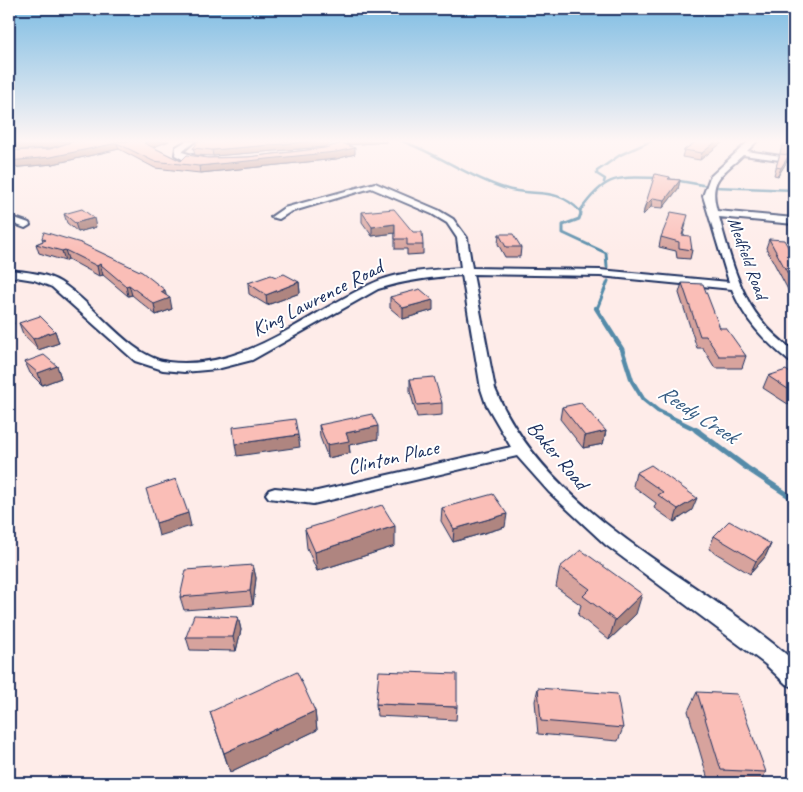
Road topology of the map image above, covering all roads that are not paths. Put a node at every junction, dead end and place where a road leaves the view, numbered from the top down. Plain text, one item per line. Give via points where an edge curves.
1 (717, 178) edge
2 (713, 214) junction
3 (276, 217) dead end
4 (9, 218) edge
5 (794, 220) edge
6 (25, 225) dead end
7 (468, 271) junction
8 (9, 273) edge
9 (737, 286) junction
10 (794, 358) edge
11 (521, 450) junction
12 (274, 494) dead end
13 (794, 676) edge

1 - 2 street, Medfield Road via 710,185 708,196
2 - 5 street
2 - 9 street, Medfield Road
3 - 7 street, Baker Road via 287,210 372,185 450,221 462,238
4 - 6 street
7 - 8 street, King Lawrence Road via 421,274 390,281 247,357 217,366 184,368 163,366 140,358 56,286 37,277
7 - 9 street, King Lawrence Road via 600,273
7 - 11 street, Baker Road via 488,389
9 - 10 street, Medfield Road via 754,320
11 - 12 street, Clinton Place via 313,498
11 - 13 street, Baker Road via 555,488 613,540 773,657

